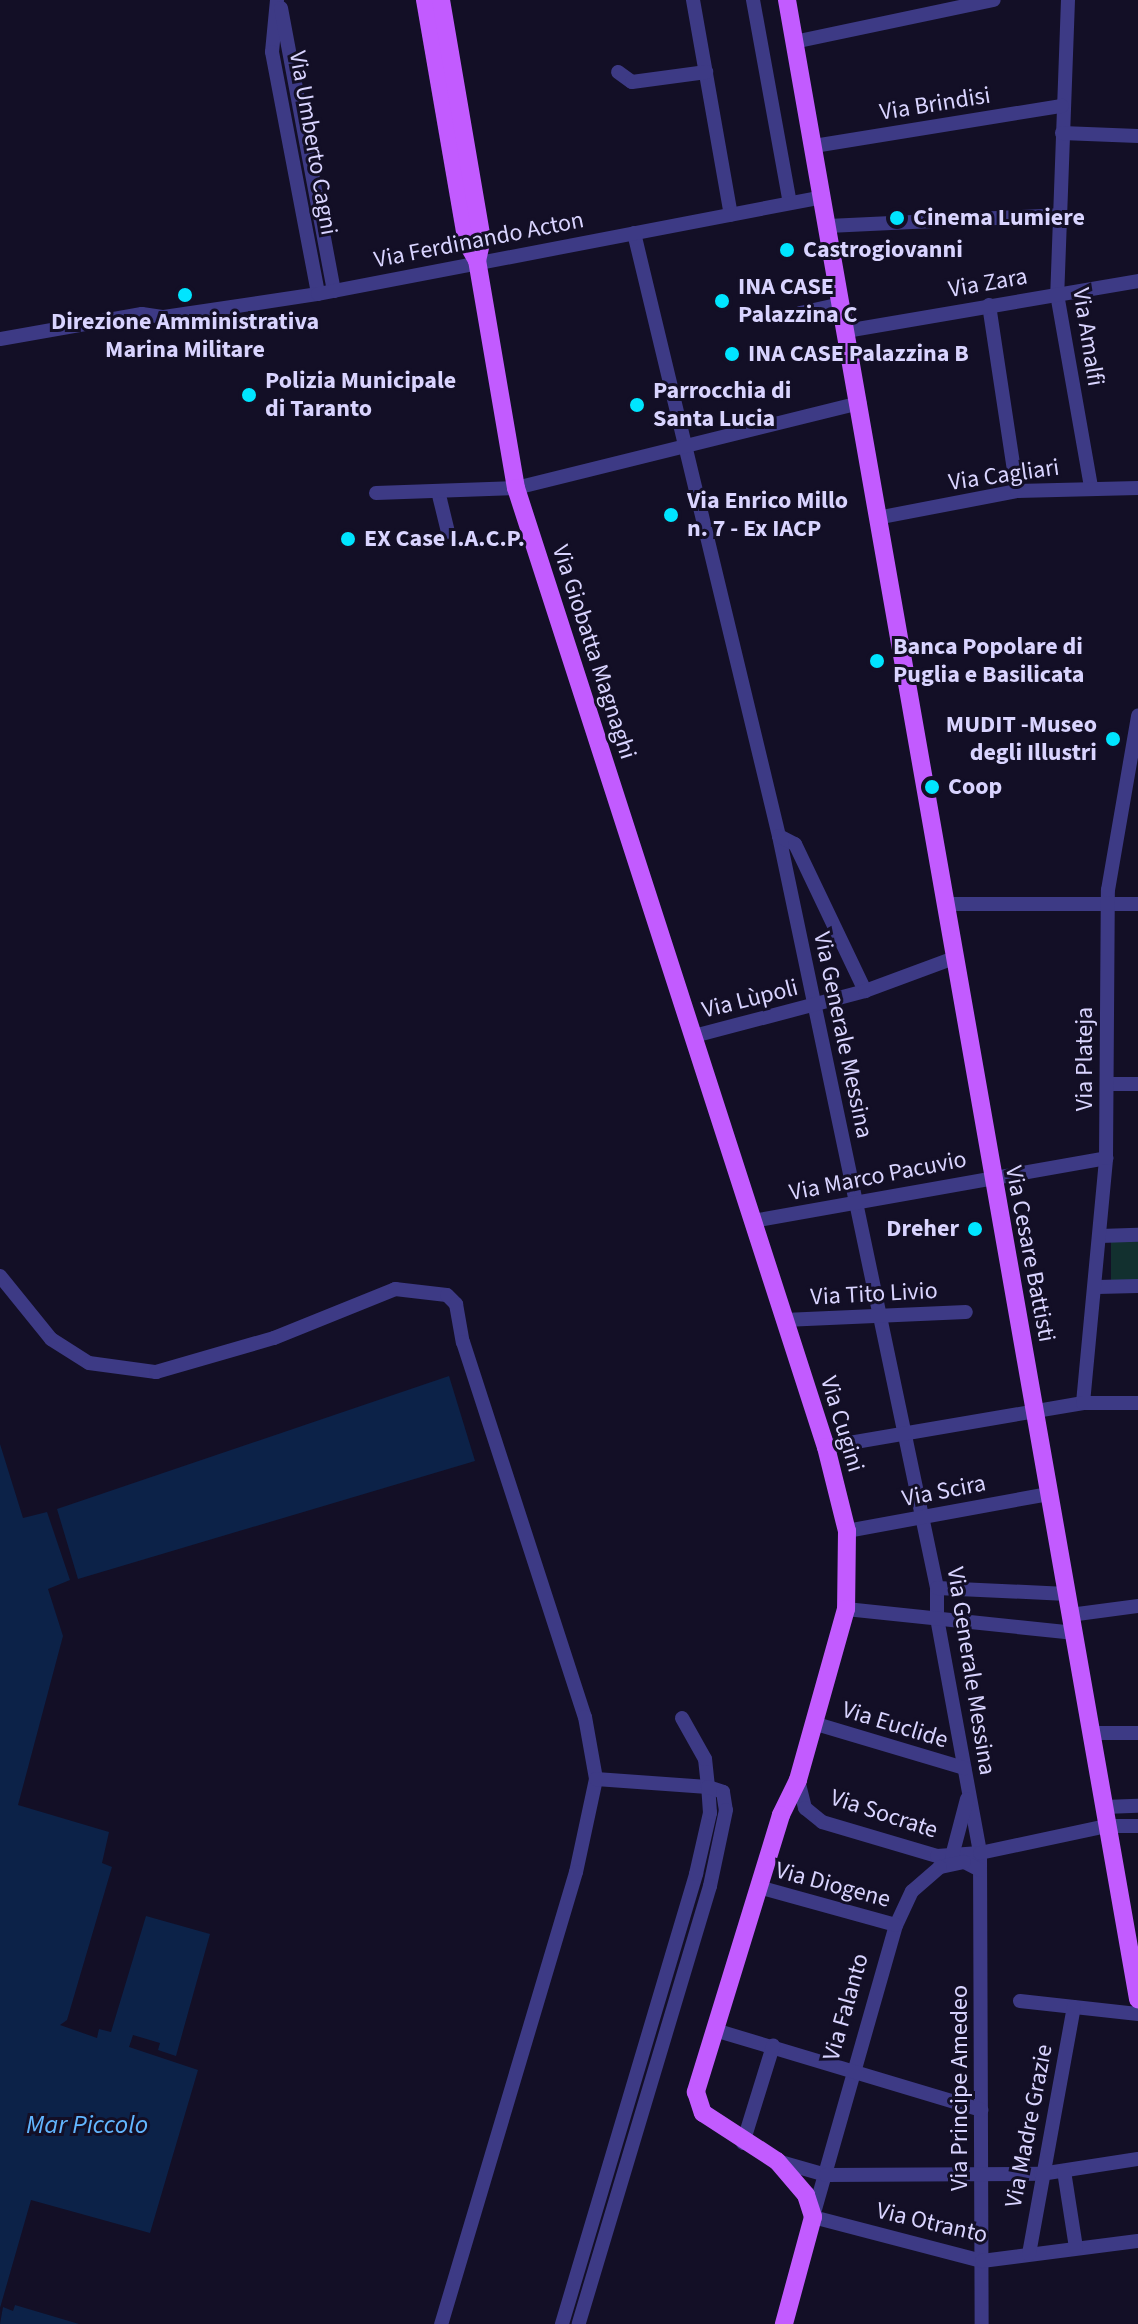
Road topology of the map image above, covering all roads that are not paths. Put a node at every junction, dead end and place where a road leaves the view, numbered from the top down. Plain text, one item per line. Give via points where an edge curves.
1 (278, 0) edge
2 (425, 0) edge
3 (441, 0) edge
4 (693, 0) edge
5 (753, 0) edge
6 (787, 0) edge
7 (994, 0) edge
8 (1068, 0) edge
9 (794, 42) junction
10 (618, 72) dead end
11 (706, 72) junction
12 (1062, 106) junction
13 (1062, 133) junction
14 (1138, 136) edge
15 (814, 146) junction
16 (823, 197) junction
17 (790, 203) junction
18 (731, 215) junction
19 (1059, 215) junction
20 (828, 226) junction
21 (634, 233) junction
22 (477, 260) junction
23 (1138, 281) edge
24 (334, 291) junction
25 (318, 294) junction
26 (1057, 294) junction
27 (841, 304) junction
28 (989, 305) junction
29 (800, 313) dead end
30 (846, 331) junction
31 (0, 339) edge
32 (860, 403) junction
33 (685, 444) junction
34 (1091, 487) junction
35 (516, 488) junction
36 (1138, 488) edge
37 (1017, 491) junction
38 (376, 493) dead end
39 (439, 496) junction
40 (877, 518) junction
41 (448, 532) dead end
42 (1138, 716) edge
43 (1133, 774) edge
44 (779, 836) junction
45 (945, 904) junction
46 (1107, 904) junction
47 (1138, 904) edge
48 (954, 958) junction
49 (865, 991) junction
50 (814, 1005) junction
51 (696, 1043) junction
52 (1107, 1084) junction
53 (1138, 1084) edge
54 (1106, 1158) junction
55 (991, 1177) junction
56 (857, 1203) junction
57 (753, 1221) junction
58 (1138, 1235) edge
59 (1100, 1236) junction
60 (0, 1276) edge
61 (1138, 1286) edge
62 (1097, 1287) junction
63 (966, 1312) dead end
64 (883, 1316) junction
65 (784, 1320) junction
66 (1083, 1403) junction
67 (1138, 1403) edge
68 (1034, 1410) junction
69 (907, 1433) junction
70 (826, 1447) junction
71 (1049, 1494) junction
72 (924, 1518) junction
73 (847, 1531) junction
74 (937, 1588) junction
75 (1067, 1594) junction
76 (1138, 1606) edge
77 (846, 1609) junction
78 (937, 1618) junction
79 (1071, 1624) junction
80 (682, 1718) dead end
81 (813, 1723) junction
82 (1090, 1733) junction
83 (1138, 1733) edge
84 (964, 1768) junction
85 (596, 1779) junction
86 (798, 1780) junction
87 (708, 1787) junction
88 (968, 1793) junction
89 (1138, 1806) edge
90 (1106, 1816) junction
91 (1138, 1826) edge
92 (919, 1851) junction
93 (980, 1853) junction
94 (952, 1856) junction
95 (980, 1870) junction
96 (924, 1878) junction
97 (758, 1887) junction
98 (896, 1925) junction
99 (1132, 1933) edge
100 (1138, 1999) edge
101 (1020, 2001) dead end
102 (1074, 2007) junction
103 (1138, 2014) edge
104 (718, 2031) junction
105 (773, 2046) junction
106 (852, 2072) junction
107 (981, 2110) junction
108 (743, 2143) junction
109 (1138, 2159) edge
110 (777, 2161) junction
111 (1064, 2171) junction
112 (981, 2174) junction
113 (1041, 2174) junction
114 (826, 2175) junction
115 (813, 2217) junction
116 (1138, 2241) edge
117 (1076, 2248) junction
118 (1029, 2254) junction
119 (982, 2261) junction
120 (441, 2324) edge
121 (562, 2324) edge
122 (579, 2324) edge
123 (784, 2324) edge
124 (982, 2324) edge

1 - 24 street, Via Umberto Cagni
1 - 25 street, Via Umberto Cagni via 272,52
2 - 22 main road, Via Giobatta Magnaghi via 467,243
3 - 22 main road, Via Giobatta Magnaghi via 482,239
4 - 11 street
5 - 17 street
6 - 9 main road, Via Cesare Battisti
7 - 9 street
8 - 12 street, Via Amalfi
9 - 15 main road, Via Cesare Battisti
10 - 11 street via 632,82
11 - 18 street
12 - 13 street, Via Amalfi
12 - 15 street, Via Brindisi
13 - 14 street
13 - 19 street, Via Amalfi
15 - 16 main road, Via Cesare Battisti
16 - 17 street, Via Ferdinando Acton
16 - 20 main road, Via Cesare Battisti
17 - 18 street, Via Ferdinando Acton
18 - 21 street, Via Ferdinando Acton
19 - 20 street
19 - 26 street, Via Amalfi
20 - 27 main road, Via Cesare Battisti
21 - 22 street, Via Ferdinando Acton
21 - 33 street, Via Generale Messina
22 - 24 street, Via Ferdinando Acton
22 - 35 main road, Via Giobatta Magnaghi
23 - 26 street, Via Zara
24 - 25 street, Via Ferdinando Acton
25 - 31 street, Via Ferdinando Acton via 164,317 142,314
26 - 28 street, Via Zara
26 - 34 street, Via Amalfi
27 - 29 street
27 - 30 main road, Via Cesare Battisti
28 - 30 street, Via Zara
28 - 37 street
30 - 32 main road, Via Cesare Battisti
32 - 33 street
32 - 40 main road, Via Cesare Battisti
33 - 35 street
33 - 44 street, Via Generale Messina
34 - 36 street, Via Cagliari
34 - 37 street, Via Cagliari
35 - 39 street
35 - 51 main road, Via Giobatta Magnaghi
37 - 40 street, Via Cagliari
38 - 39 street
39 - 41 street
40 - 45 main road, Via Cesare Battisti
42 - 43 street, Via Plateja
43 - 46 street, Via Plateja
44 - 49 street via 795,844
44 - 50 street, Via Generale Messina
45 - 46 street
45 - 48 main road, Via Cesare Battisti
46 - 47 street
46 - 52 street, Via Plateja
48 - 49 street, Via Lùpoli
48 - 55 main road, Via Cesare Battisti
49 - 50 street, Via Lùpoli
50 - 51 street, Via Lùpoli
50 - 56 street, Via Generale Messina
51 - 57 main road, Via Cugini
52 - 53 street
52 - 54 street, Via Plateja
54 - 55 street, Via Marco Pacuvio
54 - 59 street, Via Plateja
55 - 56 street, Via Marco Pacuvio
55 - 68 main road, Via Cesare Battisti
56 - 57 street, Via Marco Pacuvio
56 - 64 street, Via Generale Messina
57 - 65 main road, Via Cugini
58 - 59 street
59 - 62 street, Via Plateja
60 - 85 street via 51,1339 89,1363 156,1372 274,1338 395,1289 447,1295 456,1304 463,1342 585,1717
61 - 62 street
62 - 66 street, Via Plateja
63 - 64 street, Via Tito Livio
64 - 65 street, Via Tito Livio
64 - 69 street, Via Generale Messina
65 - 70 main road, Via Cugini
66 - 67 street
66 - 68 street
68 - 69 street
68 - 71 main road, Via Cesare Battisti
69 - 70 street
69 - 72 street, Via Generale Messina
70 - 73 main road, Via Cugini
71 - 72 street, Via Scira
71 - 75 main road, Via Cesare Battisti
72 - 73 street, Via Scira
72 - 74 street, Via Generale Messina
73 - 77 main road, Via Cugini
74 - 75 street
74 - 78 street, Via Generale Messina
75 - 79 main road, Via Cesare Battisti
76 - 79 street
77 - 78 street
77 - 81 main road, Via Cugini
78 - 79 street
78 - 84 street, Via Generale Messina
79 - 82 main road, Via Cesare Battisti
80 - 87 street via 705,1759
81 - 84 street, Via Euclide
81 - 86 main road, Via Cugini
82 - 83 street
82 - 90 main road, Via Cesare Battisti
84 - 88 street, Via Generale Messina
85 - 87 street
85 - 120 street via 576,1872
86 - 92 street, Via Socrate via 805,1808 822,1822
86 - 97 main road, Via Cugini
87 - 121 street via 710,1813 696,1874
87 - 122 street via 723,1792 726,1810 710,1886
88 - 93 street, Via Generale Messina
88 - 94 street
89 - 90 street
90 - 91 street
90 - 93 street
90 - 99 main road, Via Cesare Battisti
92 - 94 street, Via Socrate
92 - 96 street
93 - 94 street, Via Socrate
93 - 95 street, Via Principe Amedeo
95 - 96 street via 964,1862 940,1867
95 - 107 street, Via Principe Amedeo
96 - 98 street, Via Falanto
97 - 98 street, Via Diogene
97 - 104 main road, Via Cugini
98 - 106 street, Via Falanto
99 - 100 main road, Via Cesare Battisti
101 - 102 street
102 - 103 street
102 - 113 street, Via Madre Grazie
104 - 105 street
104 - 108 main road, Via Cugini via 696,2092 703,2113
105 - 106 street
105 - 108 street
106 - 107 street
106 - 114 street, Via Falanto
107 - 112 street, Via Principe Amedeo
108 - 110 main road, Via Cugini
109 - 111 street
110 - 114 street
110 - 115 main road via 797,2181
111 - 113 street
111 - 117 street
112 - 113 street
112 - 114 street
112 - 119 street, Via Principe Amedeo
113 - 118 street, Via Madre Grazie
114 - 115 street, Via Falanto
115 - 119 street, Via Otranto
115 - 123 main road, Via Falanto
116 - 117 street, Via Otranto
117 - 118 street, Via Otranto
118 - 119 street, Via Otranto
119 - 124 street, Via Principe Amedeo

